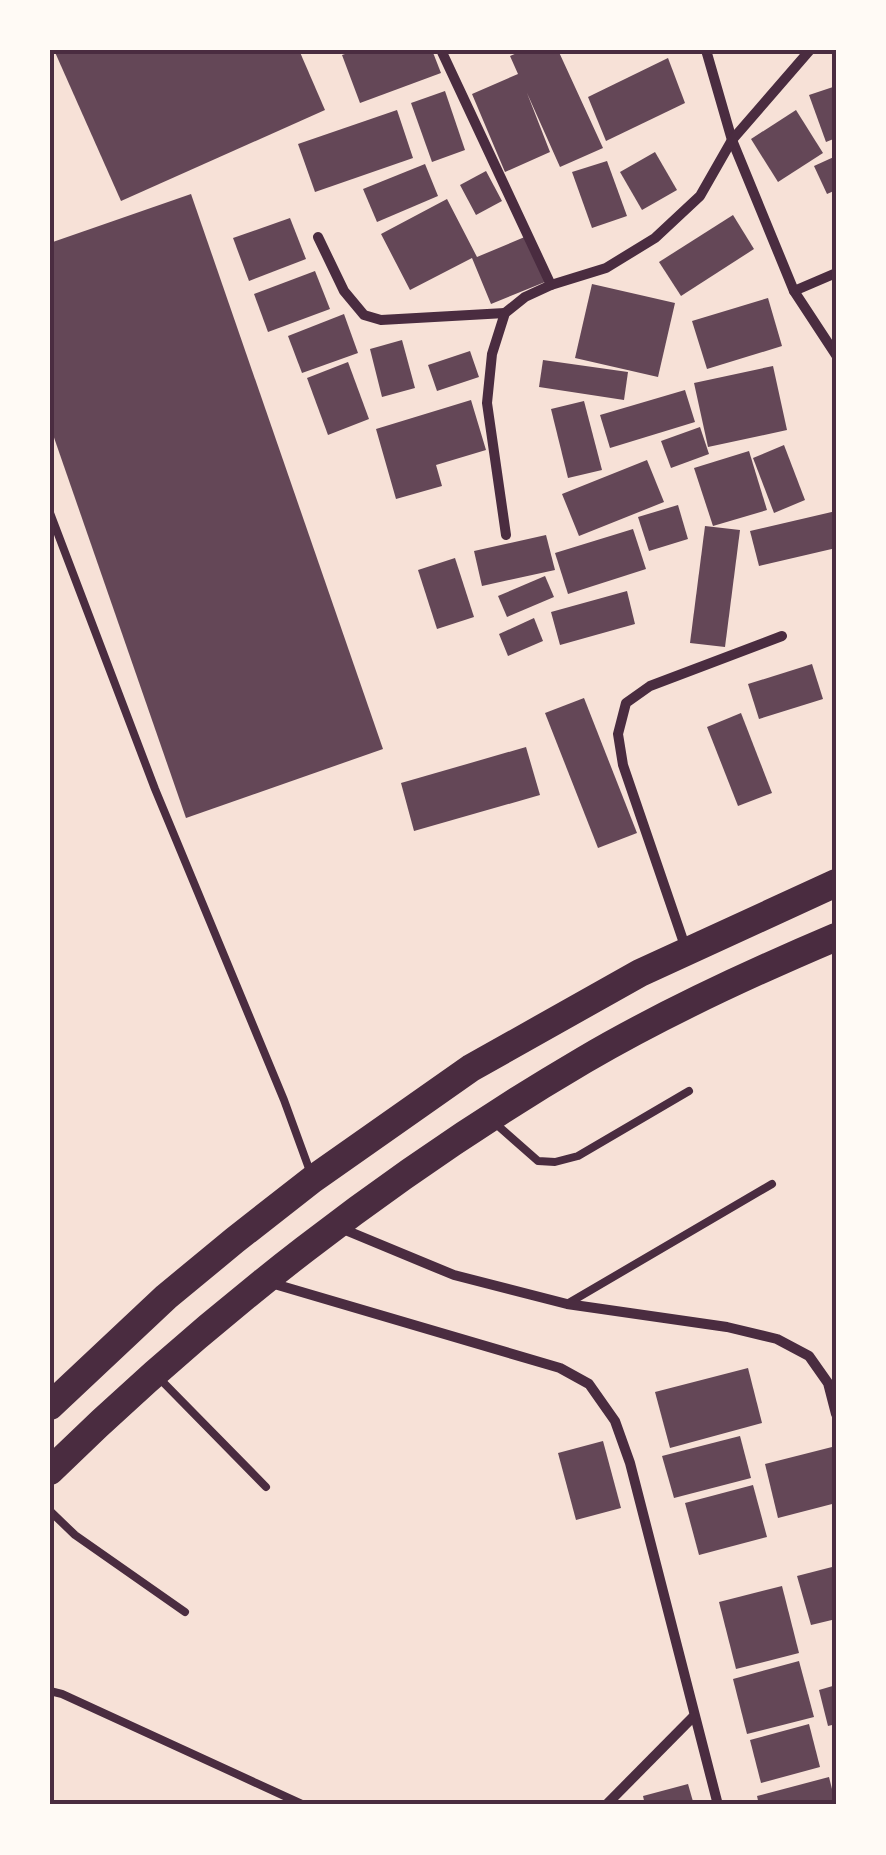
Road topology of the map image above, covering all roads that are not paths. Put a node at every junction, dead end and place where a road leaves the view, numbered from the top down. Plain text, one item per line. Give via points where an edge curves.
1 (441, 50) edge
2 (706, 50) edge
3 (810, 50) edge
4 (732, 140) junction
5 (318, 237) dead end
6 (836, 273) edge
7 (551, 285) junction
8 (794, 291) junction
9 (505, 313) junction
10 (836, 355) edge
11 (50, 513) edge
12 (506, 536) dead end
13 (782, 636) dead end
14 (836, 883) edge
15 (836, 937) edge
16 (686, 950) junction
17 (689, 1091) dead end
18 (490, 1117) junction
19 (313, 1180) junction
20 (772, 1184) dead end
21 (337, 1226) junction
22 (266, 1281) junction
23 (567, 1304) junction
24 (154, 1373) junction
25 (50, 1406) edge
26 (836, 1414) edge
27 (50, 1471) edge
28 (266, 1488) dead end
29 (50, 1511) edge
30 (185, 1612) dead end
31 (50, 1691) edge
32 (694, 1717) junction
33 (304, 1805) edge
34 (606, 1805) edge
35 (718, 1805) edge

1 - 7 street
2 - 4 street
3 - 4 street
4 - 7 street via 700,196 654,238 606,268
4 - 8 street
5 - 9 street via 344,292 364,315 381,320
6 - 8 street
7 - 9 street
8 - 10 street
9 - 12 street via 492,354 488,402
11 - 19 lane
13 - 16 street via 650,686 626,702 618,734 623,765
14 - 16 highway
15 - 18 highway via 654,1022
16 - 19 highway via 471,1068
17 - 18 lane via 578,1156 554,1162 538,1161
18 - 21 highway
19 - 25 highway via 166,1297
20 - 23 lane
21 - 22 highway
21 - 23 street via 454,1275
22 - 24 highway
22 - 32 street via 560,1368 589,1384 615,1421 630,1463
23 - 26 street via 778,1339 809,1356 828,1383
24 - 27 highway
24 - 28 lane
29 - 30 lane
31 - 33 lane
32 - 34 street
32 - 35 street

